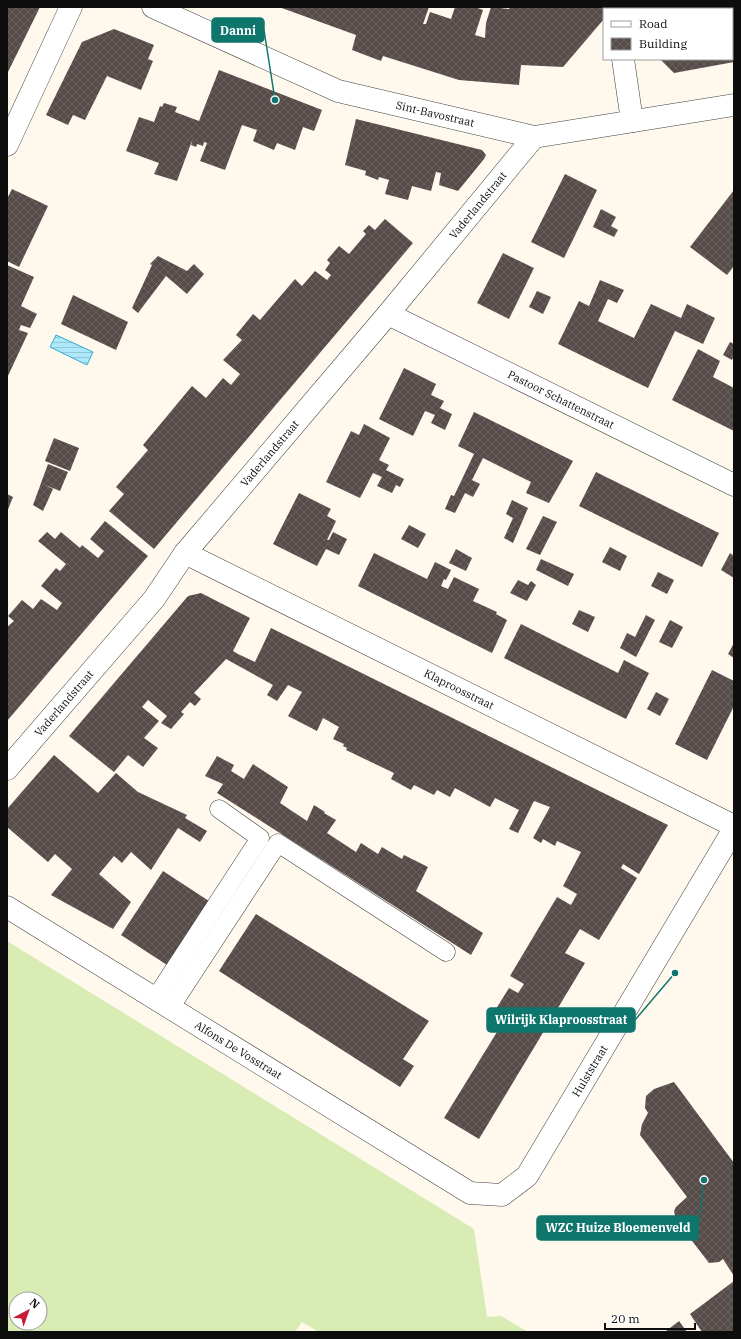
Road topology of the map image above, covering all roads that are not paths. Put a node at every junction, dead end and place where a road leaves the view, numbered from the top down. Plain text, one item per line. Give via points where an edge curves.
1 (71, 7) edge
2 (160, 9) edge
3 (623, 60) edge
4 (734, 105) edge
5 (632, 121) junction
6 (534, 137) junction
7 (7, 145) edge
8 (388, 314) junction
9 (734, 485) edge
10 (185, 553) junction
11 (7, 769) edge
12 (219, 809) dead end
13 (734, 826) edge
14 (734, 829) edge
15 (7, 907) edge
16 (446, 952) dead end
17 (162, 1003) junction
18 (470, 1193) joint

1 - 7 street
2 - 6 street, Sint-Bavostraat via 338,92
3 - 5 street
4 - 5 street, Sint-Bavostraat
5 - 6 street, Sint-Bavostraat
6 - 8 street, Vaderlandstraat
8 - 9 street, Pastoor Schattenstraat
8 - 10 street, Vaderlandstraat
10 - 11 street, Vaderlandstraat via 154,599
10 - 13 street, Klaproosstraat
12 - 17 lane via 260,838
14 - 18 street, Hulststraat via 527,1176 502,1195
15 - 17 street, Alfons De Vosstraat
16 - 17 lane via 278,843
17 - 18 street, Alfons De Vosstraat

